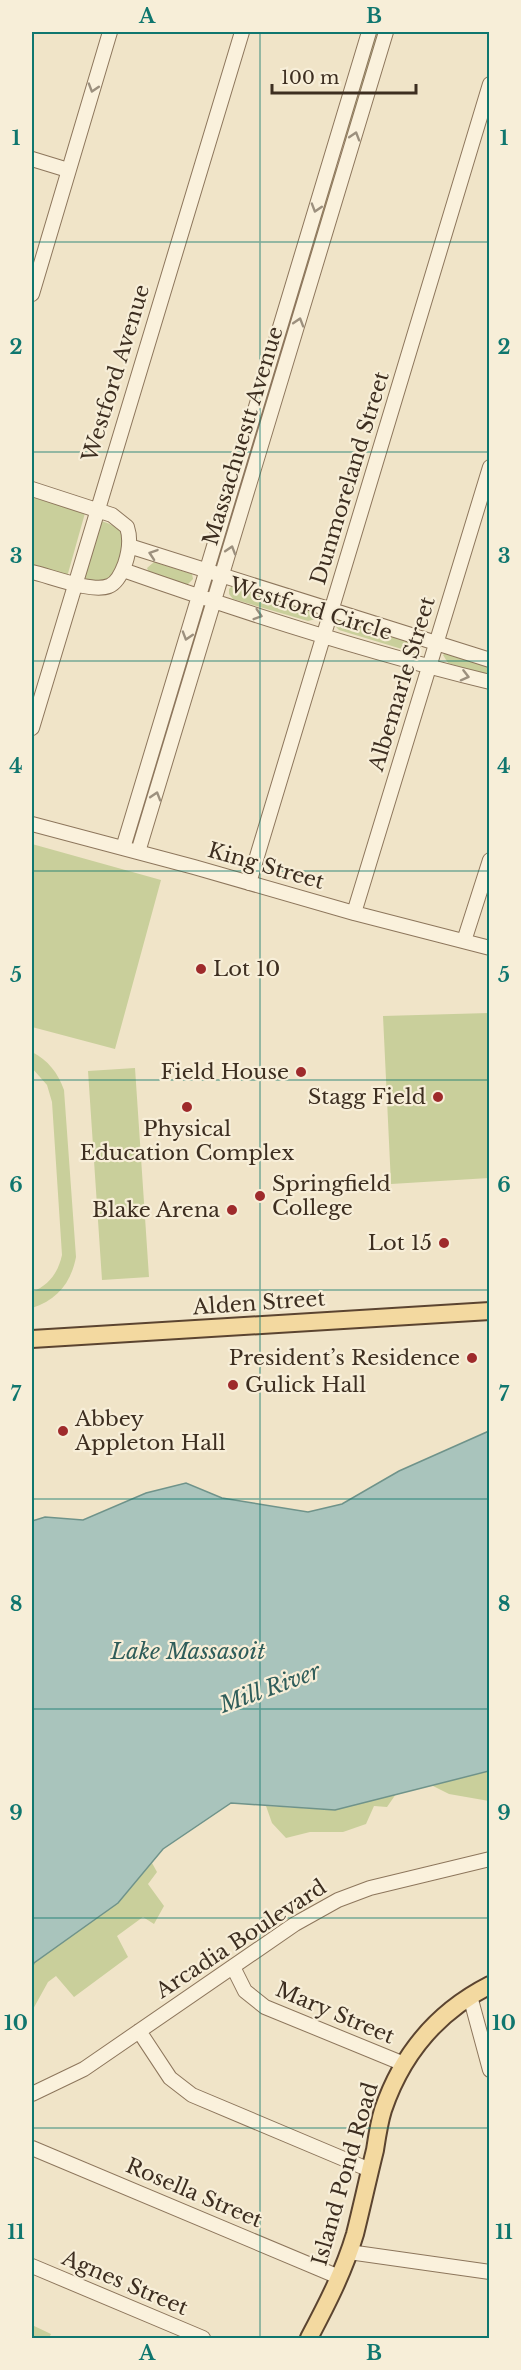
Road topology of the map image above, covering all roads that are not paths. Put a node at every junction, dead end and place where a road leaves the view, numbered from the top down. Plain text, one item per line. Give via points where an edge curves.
1 (110, 32) edge
2 (242, 32) edge
3 (369, 32) edge
4 (386, 32) edge
5 (489, 84) edge
6 (332, 155) junction
7 (32, 159) edge
8 (347, 160) junction
9 (68, 170) junction
10 (32, 294) edge
11 (271, 358) junction
12 (286, 363) junction
13 (489, 467) edge
14 (32, 489) edge
15 (98, 509) junction
16 (129, 546) junction
17 (123, 570) junction
18 (207, 571) junction
19 (32, 572) edge
20 (223, 576) junction
21 (75, 583) junction
22 (199, 597) junction
23 (215, 602) junction
24 (332, 611) junction
25 (325, 635) junction
26 (436, 644) junction
27 (489, 660) edge
28 (428, 667) junction
29 (489, 682) edge
30 (164, 713) junction
31 (180, 718) junction
32 (32, 728) edge
33 (32, 824) edge
34 (123, 848) junction
35 (138, 852) junction
36 (489, 860) edge
37 (249, 883) junction
38 (354, 913) junction
39 (464, 941) junction
40 (489, 948) edge
41 (489, 1311) edge
42 (32, 1339) edge
43 (489, 1859) edge
44 (233, 1967) junction
45 (489, 1985) edge
46 (470, 1996) junction
47 (139, 2031) junction
48 (404, 2064) junction
49 (489, 2070) edge
50 (32, 2094) edge
51 (32, 2148) edge
52 (370, 2170) junction
53 (349, 2252) junction
54 (32, 2266) edge
55 (489, 2272) edge
56 (339, 2277) junction
57 (314, 2337) edge
58 (203, 2338) edge

1 -> 9 street
2 - 15 street, Westford Avenue
3 - 6 street
8 -> 4 street, Massachuestt Avenue
5 - 24 street, Dunmoreland Street
6 - 8 street
6 -> 11 street
7 - 9 street
12 -> 8 street, Massachuestt Avenue
9 - 10 street
11 - 12 street
11 - 18 street
20 -> 12 street, Massachuestt Avenue
13 - 26 street, Albemarle Street
14 - 15 street
15 - 16 street via 125,524
15 - 21 street, Westford Avenue
16 - 17 street
18 -> 16 street, Westford Circle
17 - 21 street via 108,586
17 - 22 street, Westford Circle
18 - 20 street, Westford Circle
18 - 22 street
19 - 21 street
20 - 23 street, Massachuestt Avenue
20 - 24 street, Westford Circle
21 - 32 street, Westford Avenue
22 - 23 street, Westford Circle
22 -> 30 street
23 -> 25 street, Westford Circle
23 - 31 street, Massachuestt Avenue
24 - 25 street, Dunmoreland Street
24 - 26 street, Westford Circle
25 - 28 street, Westford Circle
25 - 37 street, Dunmoreland Street
26 - 27 street, Westford Circle
26 - 28 street, Albemarle Street
28 -> 29 street, Westford Circle
28 - 38 street, Albemarle Street
30 - 31 street
30 - 34 street
35 -> 31 street, Massachuestt Avenue
33 - 34 street, King Street
34 - 35 street, King Street
35 - 37 street, King Street
36 - 39 street
37 - 38 street, King Street
38 - 39 street, King Street
39 - 40 street, King Street
41 - 42 main road, Alden Street
43 - 44 street, Arcadia Boulevard via 370,1888 338,1900
44 - 47 street, Arcadia Boulevard
44 - 48 street, Mary Street via 245,1991 265,2007
45 - 46 main road, Island Pond Road
46 - 48 main road, Island Pond Road via 434,2025
46 - 49 street
47 - 50 street, Arcadia Boulevard via 84,2069
47 - 52 street via 170,2078 192,2096
48 - 52 main road, Island Pond Road via 383,2111
51 - 56 street, Rosella Street
52 - 53 main road, Island Pond Road
53 - 55 street
53 - 56 main road, Island Pond Road
54 - 58 street, Agnes Street
56 - 57 main road, Island Pond Road

